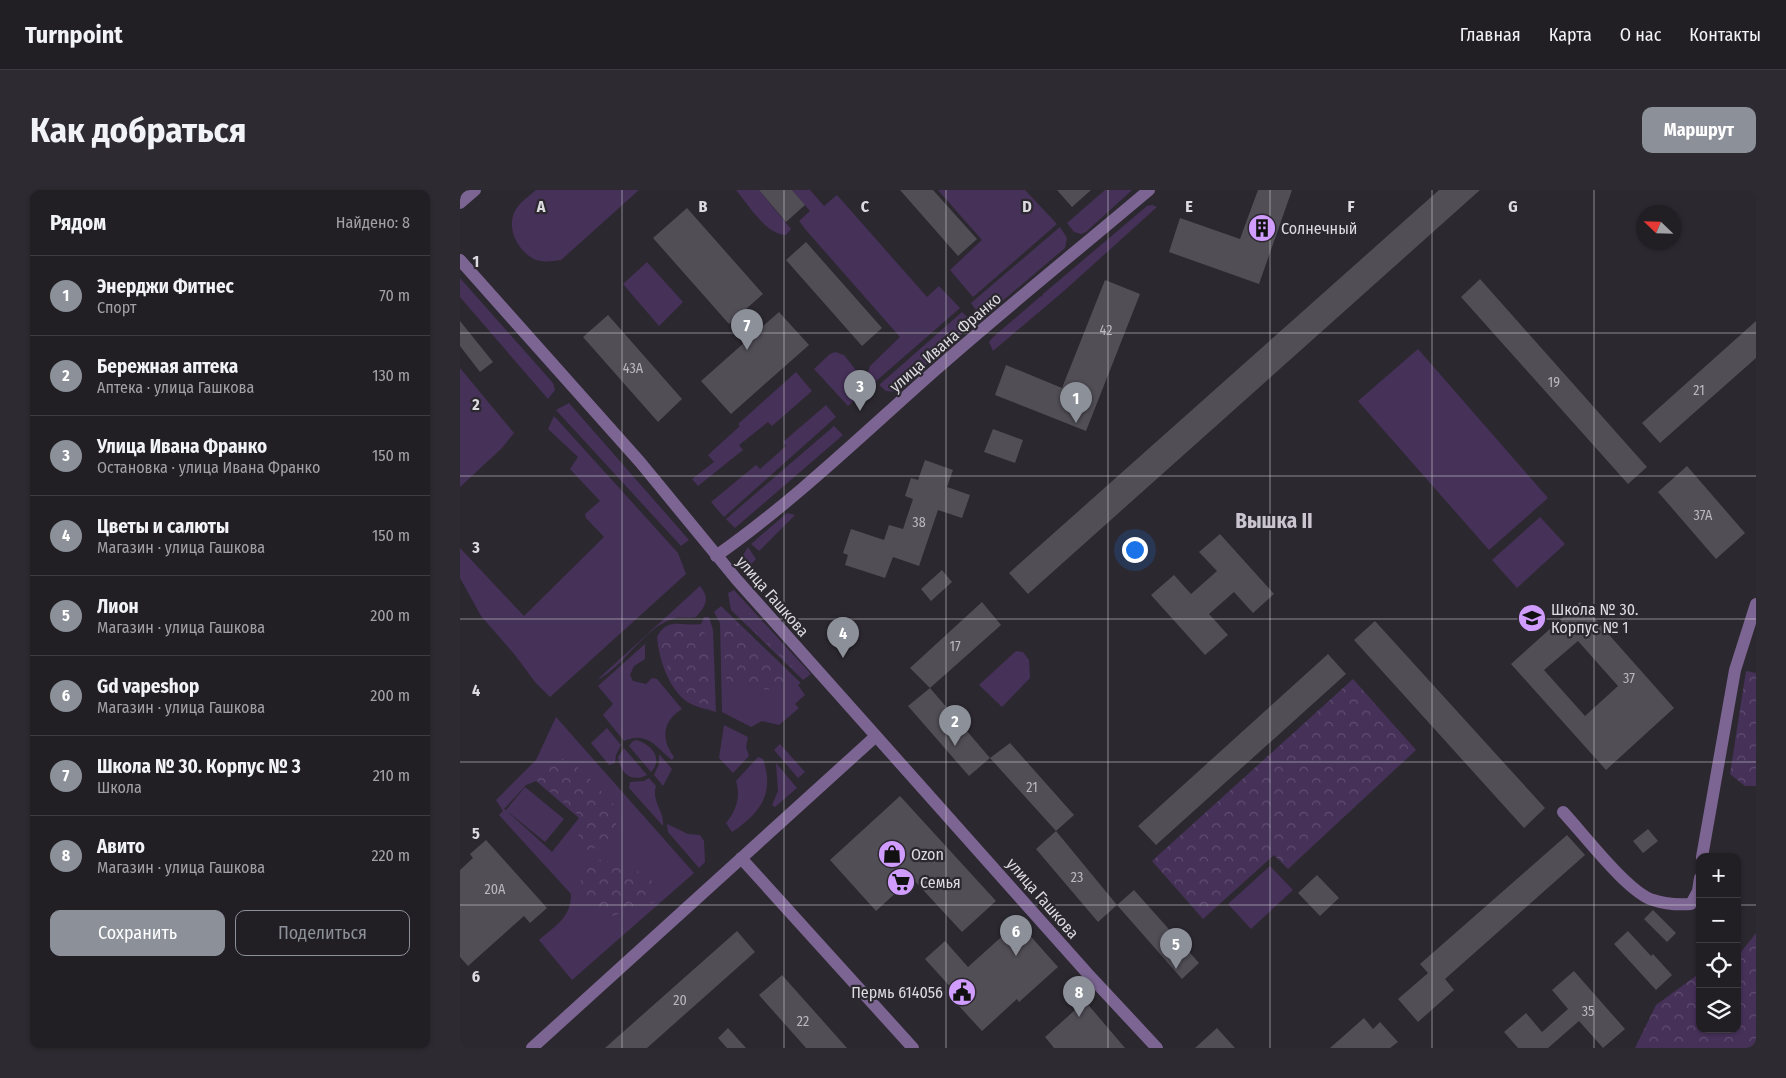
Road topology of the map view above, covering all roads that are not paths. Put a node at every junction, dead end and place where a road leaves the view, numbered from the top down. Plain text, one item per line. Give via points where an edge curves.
1 (475, 190) edge
2 (1149, 190) edge
3 (460, 203) edge
4 (460, 260) edge
5 (716, 556) junction
6 (1756, 604) edge
7 (876, 736) junction
8 (1562, 812) dead end
9 (1703, 853) edge
10 (741, 858) junction
11 (1696, 895) edge
12 (1153, 1043) edge
13 (532, 1048) edge
14 (913, 1048) edge

1 - 3 street
2 - 5 street, улица Ивана Франко via 742,538
4 - 5 street, улица Гашкова via 640,462
5 - 7 street, улица Гашкова
6 - 9 street via 1735,670
7 - 10 street
7 - 12 street, улица Гашкова
8 - 11 street via 1633,890 1652,900 1676,905 1691,904
10 - 13 street
10 - 14 street

